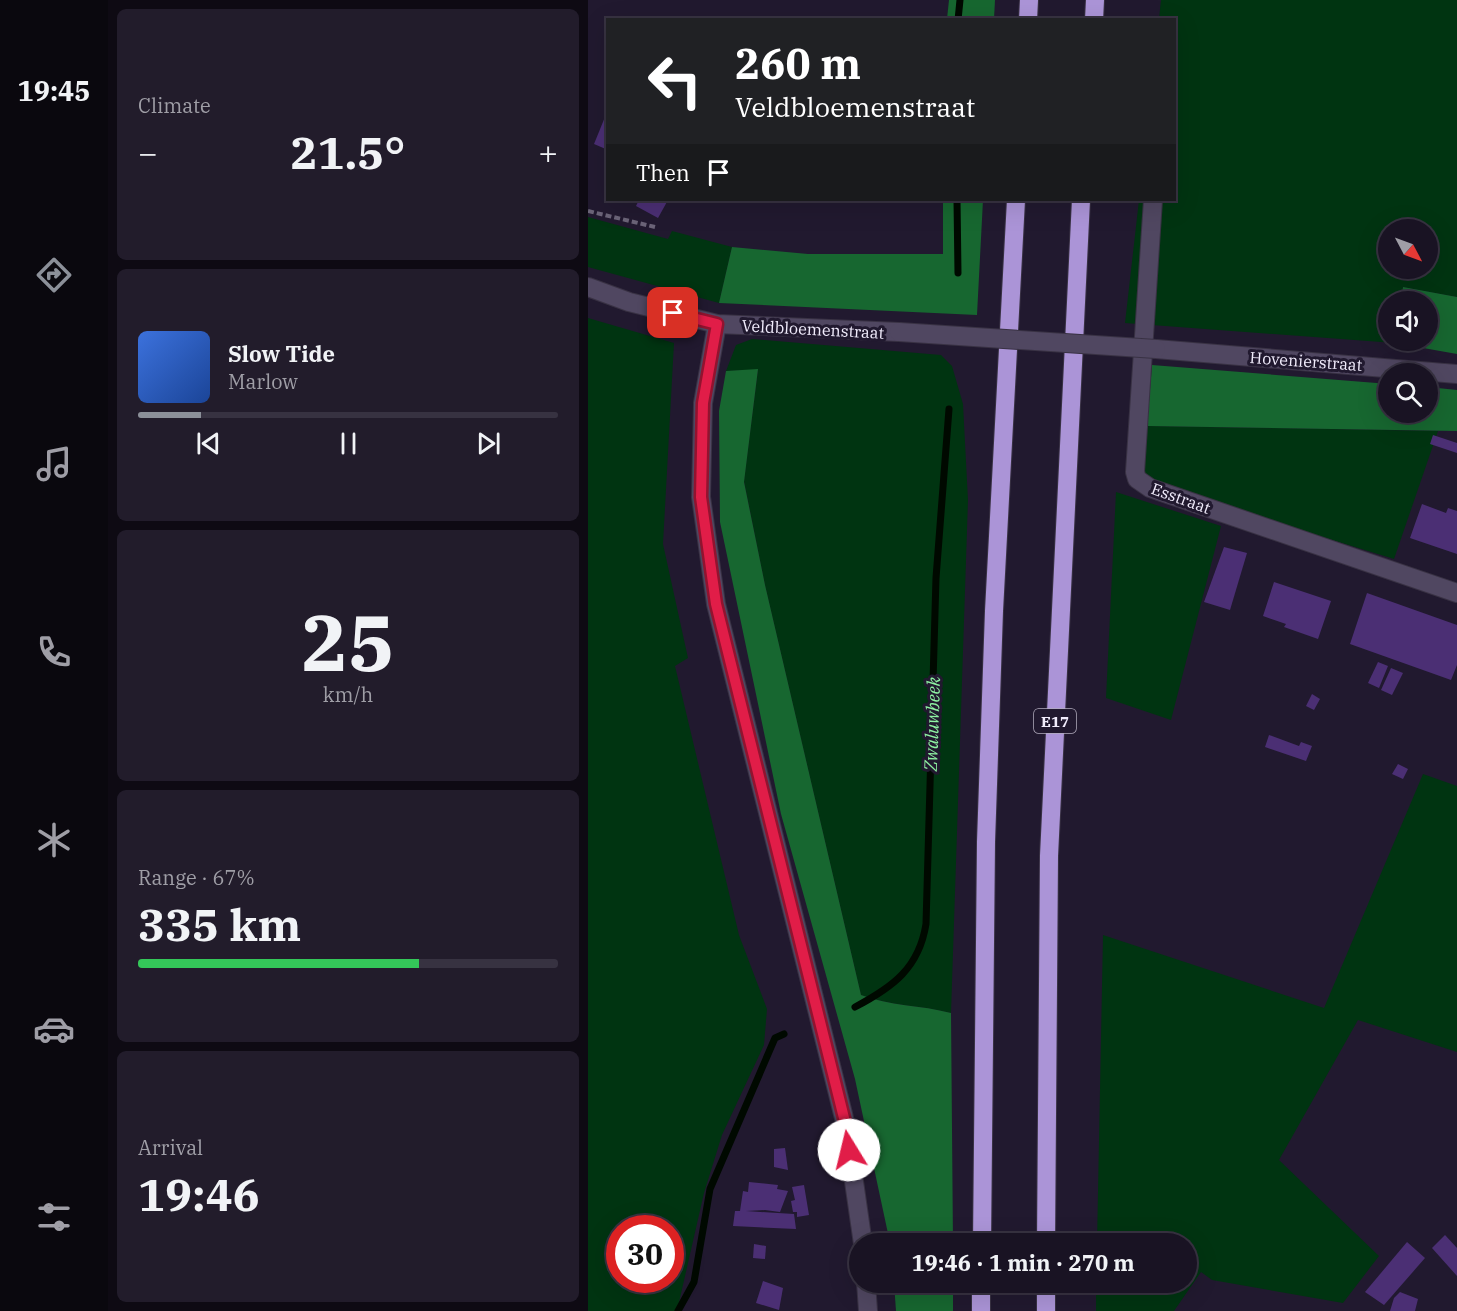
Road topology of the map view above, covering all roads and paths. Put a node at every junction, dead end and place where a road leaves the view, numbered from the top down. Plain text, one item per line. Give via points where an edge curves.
1 (1029, 0) edge
2 (1095, 0) edge
3 (1028, 18) edge
4 (1094, 18) edge
5 (1016, 201) edge
6 (1081, 201) edge
7 (1153, 201) edge
8 (588, 211) edge
9 (655, 227) dead end
10 (588, 287) edge
11 (717, 324) junction
12 (1156, 349) joint
13 (1457, 374) edge
14 (1457, 593) edge
15 (861, 1233) edge
16 (982, 1233) edge
17 (1046, 1233) edge
18 (867, 1293) edge
19 (981, 1293) edge
20 (1046, 1293) edge
21 (868, 1311) edge
22 (981, 1311) edge
23 (1046, 1311) edge

1 - 3 highway
2 - 4 highway
5 - 16 highway via 987,807
6 - 17 highway, E17 via 1049,856
7 - 14 street, Esstraat via 1134,472 1137,480 1150,488
8 - 9 path
10 - 11 street, Veldbloemenstraat via 629,302
11 - 12 street, Veldbloemenstraat, bridge
11 - 15 street via 703,403 701,497 716,604 846,1126
12 - 13 street, Hovenierstraat
18 - 21 street
19 - 22 highway
20 - 23 highway

